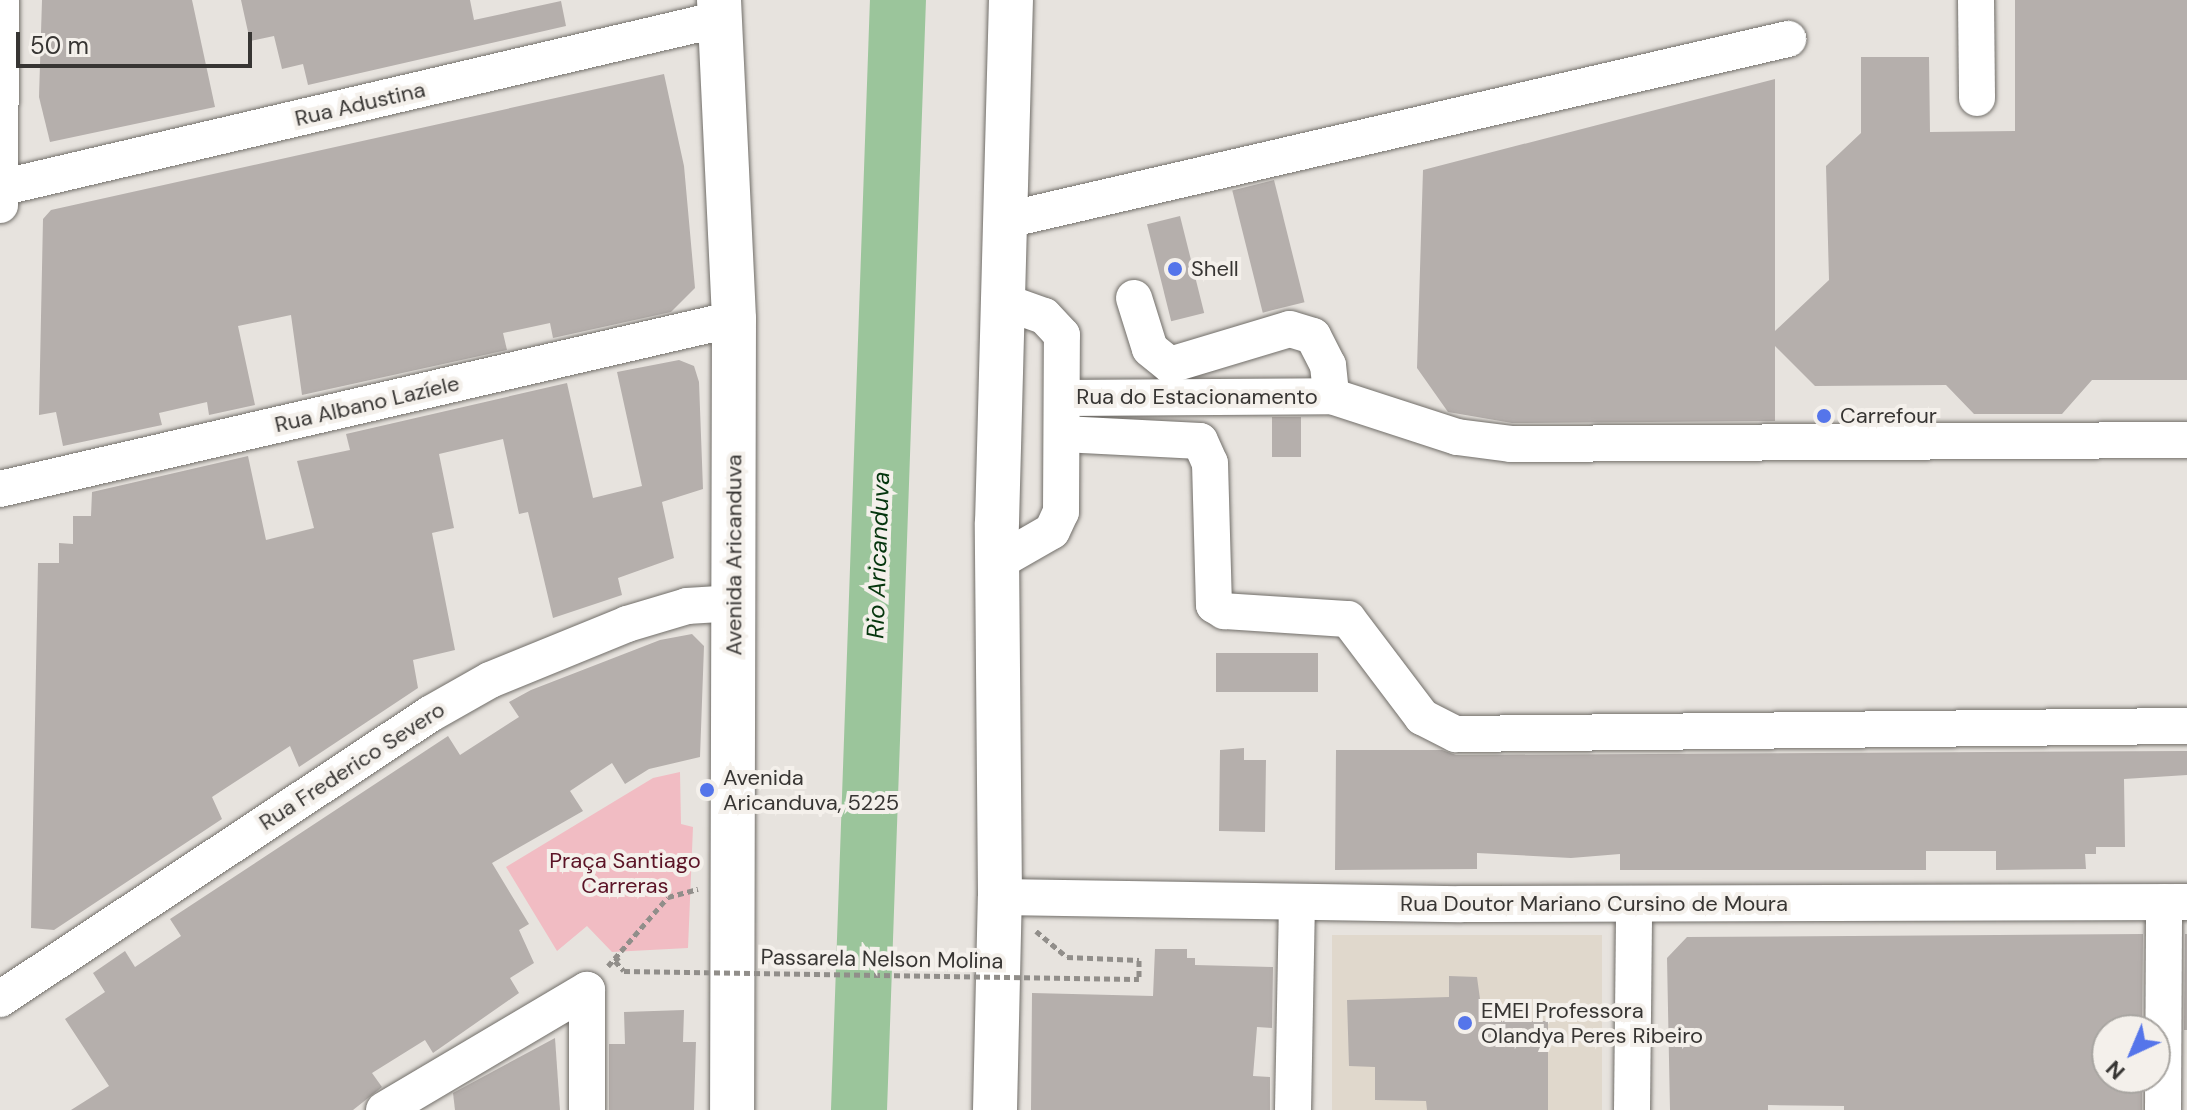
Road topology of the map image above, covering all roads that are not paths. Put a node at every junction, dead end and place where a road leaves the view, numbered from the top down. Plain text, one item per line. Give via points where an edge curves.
1 (1, 0) edge
2 (1011, 0) edge
3 (1976, 0) edge
4 (719, 10) edge
5 (1788, 39) dead end
6 (1977, 98) dead end
7 (0, 188) edge
8 (0, 205) edge
9 (1007, 220) junction
10 (1134, 298) dead end
11 (1005, 302) junction
12 (734, 319) junction
13 (1331, 396) junction
14 (1064, 398) junction
15 (1063, 434) junction
16 (2187, 440) edge
17 (0, 489) edge
18 (998, 562) junction
19 (735, 603) junction
20 (2187, 726) edge
21 (1000, 897) junction
22 (2176, 902) edge
23 (1297, 903) junction
24 (1634, 904) junction
25 (0, 999) edge
26 (384, 1110) edge
27 (587, 1110) edge
28 (732, 1110) edge
29 (995, 1110) edge
30 (1293, 1110) edge
31 (1632, 1110) edge
32 (2163, 1110) edge

1 - 7 street
2 - 9 highway
3 - 6 street
4 - 7 street, Rua Adustina
4 - 12 highway, Avenida Aricanduva
5 - 9 street
7 - 8 street
9 - 11 highway
10 - 13 street via 1150,349 1170,365 1290,329 1313,336 1328,365
11 - 14 street via 1044,316 1059,328
11 - 18 highway
12 - 17 street, Rua Albano Lazíele
12 - 19 highway, Avenida Aricanduva
13 - 14 street, Rua do Estacionamento
13 - 16 street, Rua do Estacionamento via 1457,437 1511,444
14 - 15 street
15 - 18 street via 1058,523 1043,538
15 - 20 street via 1200,441 1210,463 1214,605 1224,611 1348,619 1422,717 1456,734
18 - 21 highway
19 - 25 street, Rua Frederico Severo via 687,606 627,624 490,680 430,714
19 - 28 highway, Avenida Aricanduva via 728,881
21 - 23 street, Rua Doutor Mariano Cursino de Moura
21 - 29 highway
22 - 24 street, Rua Doutor Mariano Cursino de Moura
22 - 32 street
23 - 24 street, Rua Doutor Mariano Cursino de Moura
23 - 30 street
24 - 31 street
26 - 27 street via 587,990

